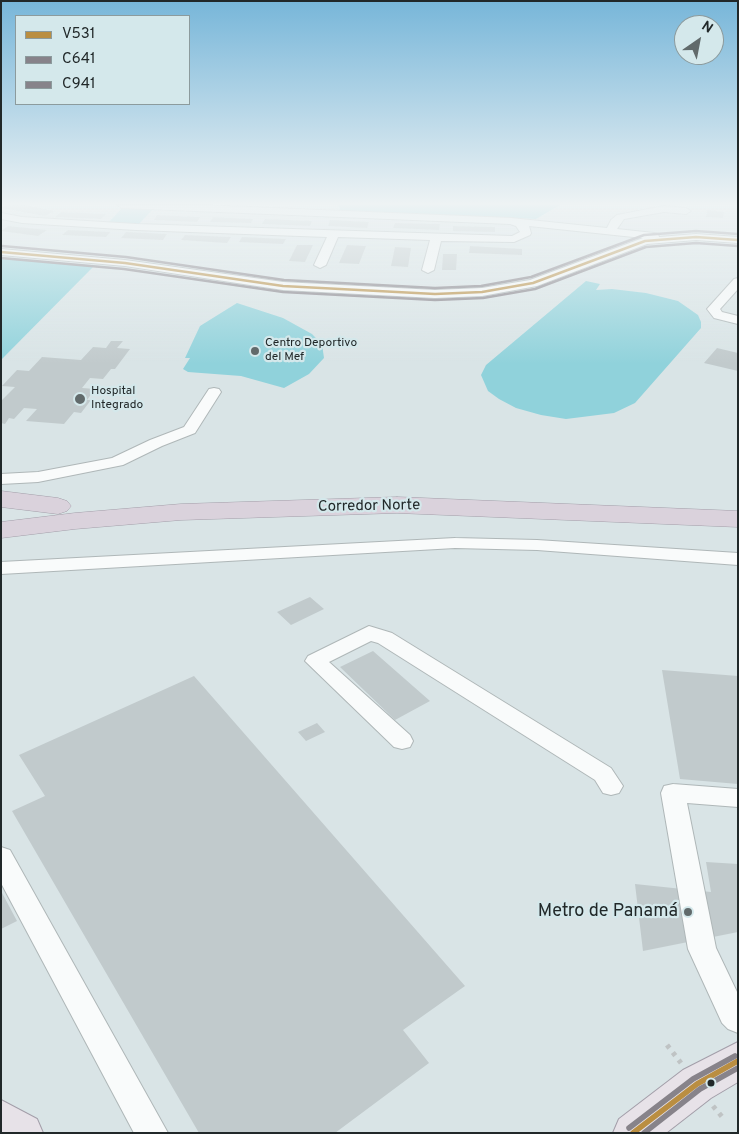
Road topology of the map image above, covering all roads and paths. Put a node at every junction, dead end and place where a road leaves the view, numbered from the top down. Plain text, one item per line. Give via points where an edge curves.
1 (68, 258) edge
2 (132, 258) edge
3 (323, 258) edge
4 (431, 258) edge
5 (580, 258) edge
6 (600, 258) edge
7 (320, 265) dead end
8 (428, 270) dead end
9 (738, 282) edge
10 (738, 320) edge
11 (214, 392) dead end
12 (1, 479) edge
13 (1, 499) edge
14 (738, 503) edge
15 (58, 506) junction
16 (1, 512) edge
17 (738, 518) edge
18 (1, 530) edge
19 (738, 559) edge
20 (1, 568) edge
21 (402, 741) dead end
22 (611, 786) dead end
23 (738, 798) edge
24 (1, 858) edge
25 (738, 1019) edge
26 (738, 1061) edge
27 (1, 1120) edge
28 (22, 1133) edge
29 (152, 1133) edge
30 (633, 1133) edge

1 - 6 street via 282,286 435,294 482,292 533,283
2 - 5 street via 287,280 434,288 525,279
3 - 7 street
4 - 8 street
9 - 10 street via 713,309 718,315
11 - 12 street via 190,430 117,462 38,477
13 - 15 highway
14 - 15 highway, Corredor Norte via 414,489 274,490
15 - 16 highway, Corredor Norte
17 - 18 highway, Corredor Norte via 388,506 181,512
19 - 20 street via 464,543
21 - 22 street via 315,661 369,634 385,638 603,774
23 - 25 street via 673,793 702,949 732,1013
24 - 29 street
26 - 30 main road via 697,1084
27 - 28 main road

